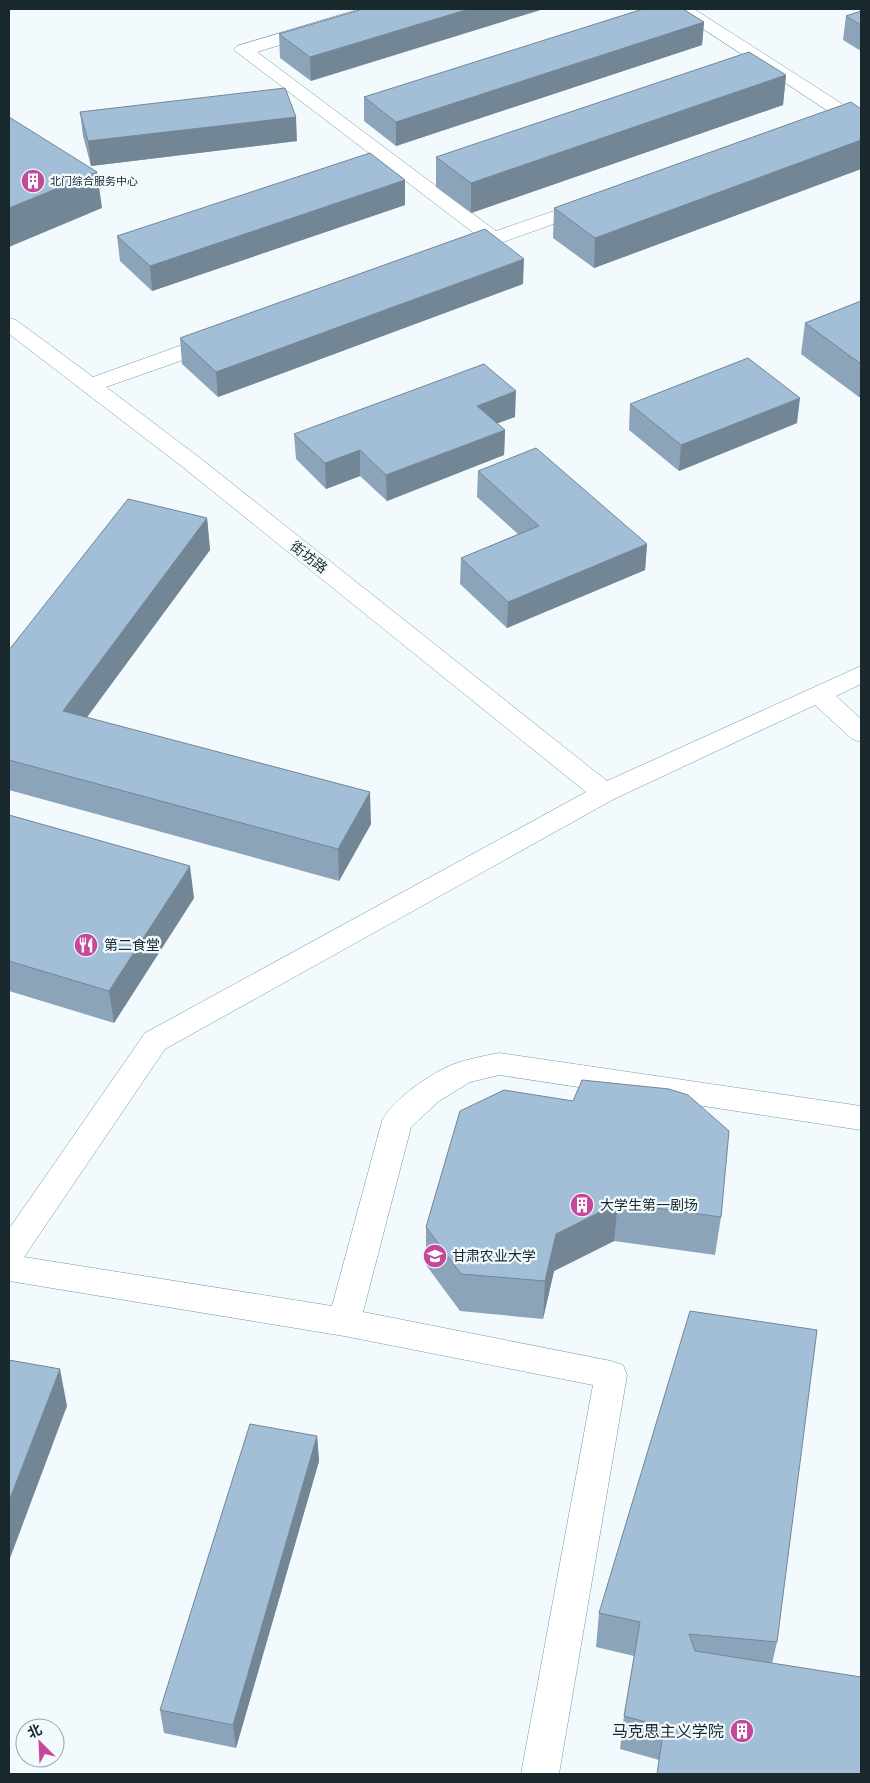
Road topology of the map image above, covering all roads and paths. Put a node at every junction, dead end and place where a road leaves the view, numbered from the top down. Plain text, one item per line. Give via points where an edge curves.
1 (378, 9) edge
2 (682, 9) edge
3 (844, 119) edge
4 (605, 199) edge
5 (494, 239) junction
6 (448, 256) edge
7 (9, 324) edge
8 (237, 333) edge
9 (90, 386) junction
10 (861, 674) edge
11 (818, 694) junction
12 (861, 733) edge
13 (605, 793) junction
14 (861, 1118) edge
15 (9, 1254) edge
16 (9, 1268) edge
17 (344, 1322) junction
18 (540, 1774) edge

1 - 5 street via 243,50
2 - 3 street
4 - 5 street
5 - 6 street
7 - 9 street, 街坊路
8 - 9 street
9 - 13 street, 街坊路
10 - 11 street
11 - 12 street
11 - 13 street
13 - 15 street via 155,1041
14 - 17 street via 499,1064 462,1073 428,1093 398,1121
16 - 17 street
17 - 18 street via 611,1375

